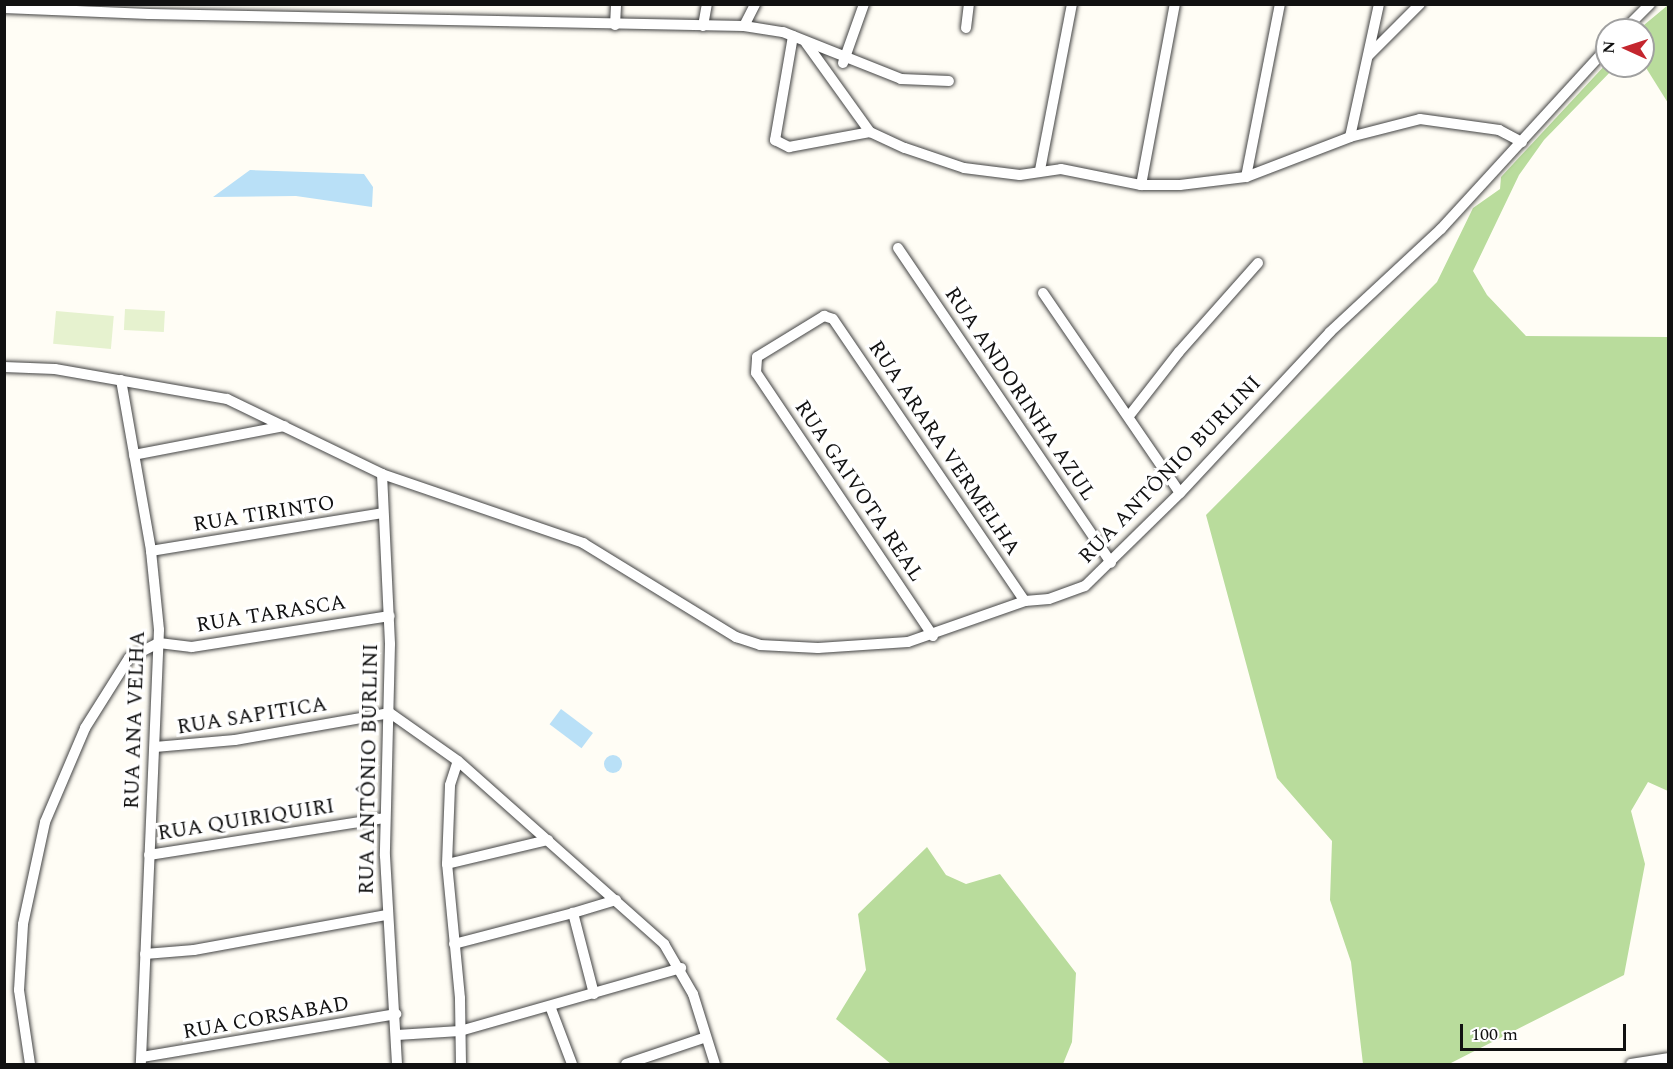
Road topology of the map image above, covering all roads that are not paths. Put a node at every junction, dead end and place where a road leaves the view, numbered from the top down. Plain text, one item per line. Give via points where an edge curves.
1 (258, 4) edge
2 (616, 4) edge
3 (707, 4) edge
4 (755, 4) edge
5 (864, 4) edge
6 (1072, 4) edge
7 (1175, 4) edge
8 (1280, 4) edge
9 (1379, 4) edge
10 (1420, 4) edge
11 (1650, 4) edge
12 (968, 5) edge
13 (4, 8) edge
14 (183, 10) edge
15 (258, 16) junction
16 (1636, 18) edge
17 (615, 25) junction
18 (703, 26) junction
19 (744, 26) junction
20 (966, 28) dead end
21 (793, 36) junction
22 (806, 42) junction
23 (1369, 55) junction
24 (844, 59) junction
25 (1595, 61) edge
26 (949, 81) dead end
27 (870, 132) junction
28 (1350, 137) junction
29 (1522, 142) junction
30 (1041, 170) junction
31 (1246, 177) junction
32 (1141, 185) junction
33 (898, 248) dead end
34 (1258, 263) dead end
35 (1043, 292) dead end
36 (830, 317) joint
37 (4, 367) edge
38 (122, 380) junction
39 (1129, 417) junction
40 (284, 426) junction
41 (134, 455) junction
42 (382, 474) junction
43 (1180, 493) junction
44 (382, 513) junction
45 (151, 551) junction
46 (1111, 563) junction
47 (1025, 601) junction
48 (390, 616) junction
49 (933, 636) junction
50 (159, 643) junction
51 (390, 713) junction
52 (155, 747) junction
53 (458, 761) junction
54 (384, 818) junction
55 (548, 840) junction
56 (149, 855) junction
57 (447, 864) junction
58 (616, 900) junction
59 (573, 913) junction
60 (387, 915) junction
61 (454, 944) junction
62 (146, 954) junction
63 (681, 968) junction
64 (594, 993) junction
65 (550, 1006) junction
66 (396, 1014) junction
67 (460, 1031) junction
68 (397, 1035) junction
69 (706, 1037) junction
70 (1668, 1058) edge
71 (142, 1061) edge
72 (30, 1065) edge
73 (397, 1065) edge
74 (461, 1065) edge
75 (572, 1065) edge
76 (626, 1065) edge
77 (715, 1065) edge
78 (1631, 1065) edge

1 - 15 street
2 - 17 street
3 - 18 street
4 - 19 street
5 - 24 street
6 - 30 street
7 - 32 street
8 - 31 street
9 - 23 street
10 - 23 street
11 - 16 street
12 - 20 street
13 - 14 street
14 - 15 street
15 - 17 street
17 - 18 street
18 - 19 street
19 - 21 street
21 - 22 street
21 - 27 street via 775,140 789,147
22 - 24 street
22 - 27 street
23 - 28 street
24 - 26 street via 901,79
25 - 29 street, RUA ANTÔNIO BURLINI
27 - 30 street via 964,168 1020,175
28 - 29 street via 1420,119 1499,130
28 - 31 street
29 - 43 street, RUA ANTÔNIO BURLINI via 1441,229 1293,371
30 - 32 street via 1061,169
31 - 32 street
33 - 46 street, RUA ANDORINHA AZUL
34 - 39 street via 1179,352
35 - 39 street
36 - 47 street, RUA ARARA VERMELHA
36 - 49 street, RUA GAIVOTA REAL via 824,316 757,357 754,367
37 - 38 street, RUA ANTÔNIO BURLINI via 55,369
38 - 40 street, RUA ANTÔNIO BURLINI via 227,399
38 - 41 street, RUA ANA VELHA
39 - 43 street
40 - 41 street
40 - 42 street, RUA ANTÔNIO BURLINI
41 - 45 street, RUA ANA VELHA
42 - 44 street, RUA ANTÔNIO BURLINI
42 - 49 street, RUA ANTÔNIO BURLINI via 583,543 736,637 760,645 876,646
43 - 46 street, RUA ANTÔNIO BURLINI
44 - 45 street, RUA TIRINTO
44 - 48 street, RUA ANTÔNIO BURLINI
45 - 50 street, RUA ANA VELHA
46 - 47 street, RUA ANTÔNIO BURLINI via 1073,592
47 - 49 street, RUA ANTÔNIO BURLINI
48 - 50 street, RUA TARASCA via 192,647
48 - 51 street, RUA ANTÔNIO BURLINI
50 - 52 street, RUA ANA VELHA
50 - 72 street via 129,658 85,728 45,822 23,924 19,990
51 - 52 street, RUA SAPITICA via 198,746
51 - 53 street
51 - 54 street, RUA ANTÔNIO BURLINI
52 - 56 street, RUA ANA VELHA
53 - 55 street
53 - 57 street via 450,785
54 - 56 street, RUA QUIRIQUIRI
54 - 60 street, RUA ANTÔNIO BURLINI
55 - 57 street
55 - 58 street
56 - 62 street, RUA ANA VELHA
57 - 61 street
58 - 59 street
58 - 63 street via 646,925
59 - 61 street
59 - 64 street
60 - 62 street via 194,950
60 - 66 street, RUA ANTÔNIO BURLINI
61 - 67 street
62 - 71 street, RUA ANA VELHA
63 - 64 street
63 - 69 street
64 - 65 street
65 - 67 street
65 - 75 street
66 - 68 street, RUA ANTÔNIO BURLINI
66 - 71 street, RUA CORSABAD
67 - 68 street
67 - 74 street
68 - 73 street, RUA ANTÔNIO BURLINI
69 - 76 street
69 - 77 street
70 - 78 street

